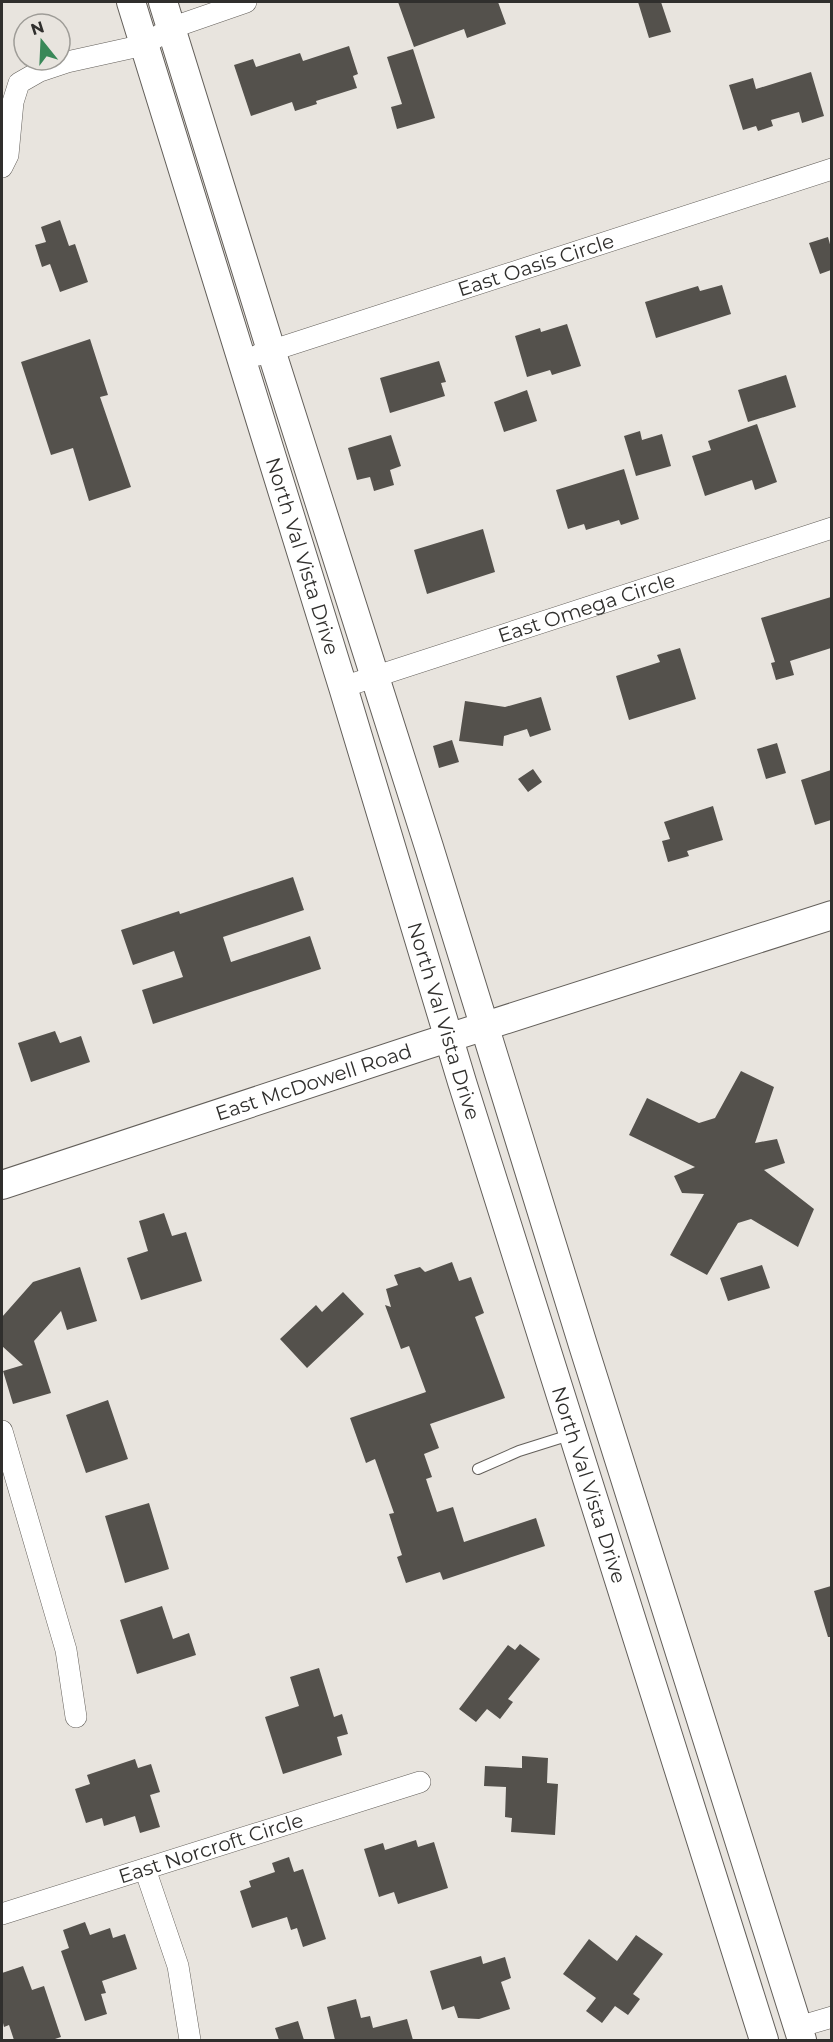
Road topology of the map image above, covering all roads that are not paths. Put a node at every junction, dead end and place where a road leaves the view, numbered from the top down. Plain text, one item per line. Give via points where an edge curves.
1 (131, 2) edge
2 (246, 2) edge
3 (167, 15) edge
4 (144, 45) junction
5 (7, 106) edge
6 (2, 167) edge
7 (831, 169) edge
8 (271, 350) junction
9 (242, 360) junction
10 (831, 528) edge
11 (374, 677) junction
12 (343, 687) junction
13 (831, 915) edge
14 (485, 1026) junction
15 (449, 1038) junction
16 (2, 1185) edge
17 (608, 1422) junction
18 (2, 1431) edge
19 (573, 1434) junction
20 (478, 1469) dead end
21 (680, 1651) junction
22 (644, 1663) junction
23 (76, 1717) dead end
24 (420, 1782) dead end
25 (145, 1869) junction
26 (2, 1914) edge
27 (781, 1972) junction
28 (746, 1983) junction
29 (831, 2017) edge
30 (800, 2034) edge
31 (764, 2039) edge
32 (190, 2040) edge

1 - 4 main road, North Val Vista Drive
2 - 3 street
3 - 4 street
3 - 8 main road, North Val Vista Drive
4 - 5 street via 40,71 19,83
4 - 9 main road, North Val Vista Drive
5 - 6 street via 8,155
7 - 8 street, East Oasis Circle
8 - 9 street, East Oasis Circle
8 - 11 main road, North Val Vista Drive
9 - 12 main road, North Val Vista Drive
10 - 11 street, East Omega Circle
11 - 12 street, East Omega Circle
11 - 14 main road, North Val Vista Drive
12 - 15 main road, North Val Vista Drive
13 - 14 main road, East McDowell Road
14 - 15 main road, East McDowell Road
14 - 17 main road, North Val Vista Drive
15 - 16 main road, East McDowell Road
15 - 19 main road, North Val Vista Drive
17 - 19 main road
17 - 21 main road, North Val Vista Drive
18 - 23 street via 66,1650
19 - 20 lane
19 - 22 main road, North Val Vista Drive
21 - 22 main road
21 - 27 main road, North Val Vista Drive
22 - 28 main road, North Val Vista Drive
24 - 25 street, East Norcroft Circle
25 - 26 street, East Norcroft Circle
25 - 32 street via 178,1965
27 - 28 main road
27 - 30 main road, North Val Vista Drive
28 - 31 main road, North Val Vista Drive
29 - 30 street
30 - 31 main road

